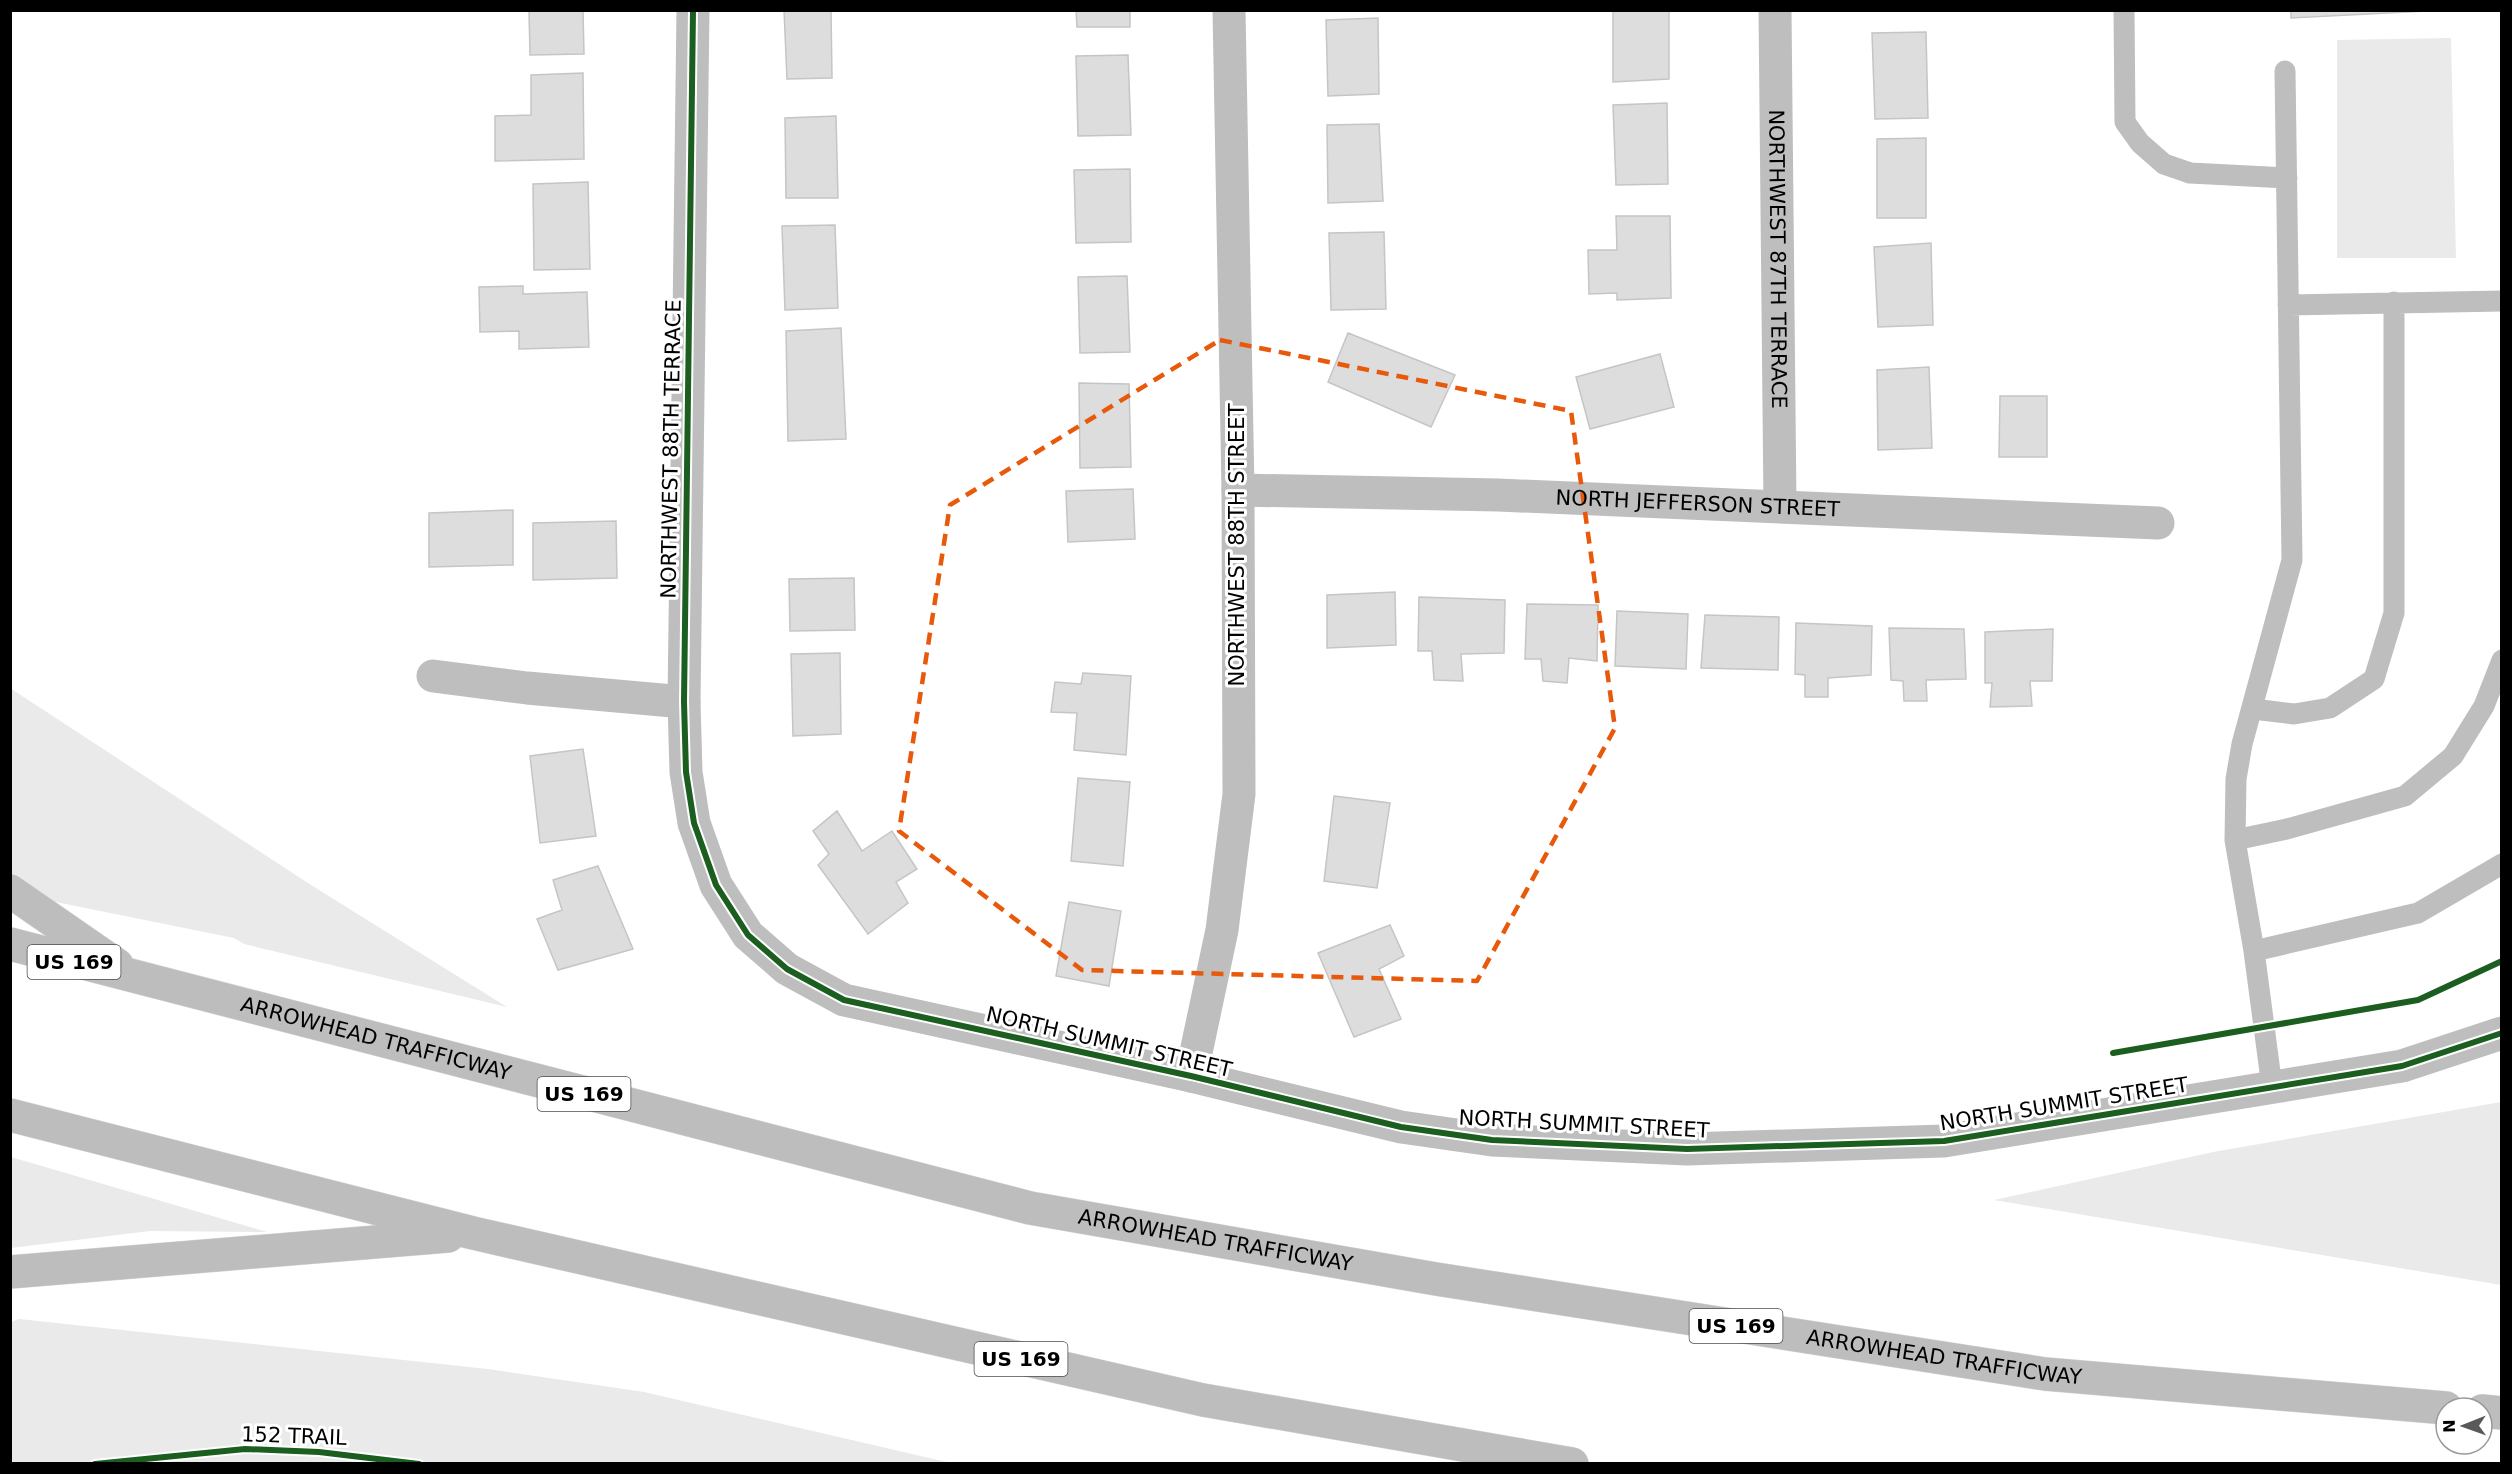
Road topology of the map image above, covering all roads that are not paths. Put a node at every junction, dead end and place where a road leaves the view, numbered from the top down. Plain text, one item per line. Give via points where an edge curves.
1 (693, 10) edge
2 (1229, 10) edge
3 (1775, 10) edge
4 (2124, 10) edge
5 (2285, 71) dead end
6 (2287, 178) junction
7 (2502, 301) edge
8 (2394, 302) junction
9 (2288, 305) junction
10 (1238, 490) junction
11 (1780, 506) junction
12 (2158, 523) dead end
13 (2502, 660) edge
14 (433, 676) dead end
15 (684, 702) junction
16 (2253, 709) junction
17 (2235, 840) junction
18 (2502, 864) edge
19 (716, 885) joint
20 (10, 891) edge
21 (10, 944) edge
22 (2254, 951) junction
23 (138, 979) junction
24 (2502, 1033) edge
25 (1191, 1076) junction
26 (2271, 1087) junction
27 (10, 1115) edge
28 (473, 1233) junction
29 (10, 1272) edge
30 (2434, 1407) edge
31 (1572, 1464) edge

1 - 15 street, NORTHWEST 88TH TERRACE
2 - 10 street, NORTHWEST 88TH STREET
3 - 11 street, NORTHWEST 87TH TERRACE
4 - 6 lane via 2125,122 2140,143 2164,164 2190,173
5 - 6 lane
6 - 9 lane
7 - 8 lane
8 - 9 lane
8 - 16 lane via 2394,613 2374,679 2331,708 2294,714
9 - 16 lane via 2292,560
10 - 11 street, NORTH JEFFERSON STREET
10 - 25 street, NORTHWEST 88TH STREET via 1239,794 1222,930
11 - 12 street, NORTH JEFFERSON STREET
13 - 17 lane via 2484,706 2453,756 2405,796
14 - 15 street
15 - 19 street, NORTHWEST 88TH TERRACE via 686,772 694,823
16 - 17 lane via 2236,779
17 - 22 lane
18 - 22 lane via 2418,913
19 - 25 street, NORTH SUMMIT STREET via 748,936 787,969 844,1000
20 - 23 highway
21 - 23 highway, ARROWHEAD TRAFFICWAY / US 169
22 - 26 lane
23 - 30 highway, ARROWHEAD TRAFFICWAY / US 169 via 1030,1208 1436,1279 2045,1374
24 - 26 street, NORTH SUMMIT STREET via 2402,1066
25 - 26 street, NORTH SUMMIT STREET via 1401,1127 1492,1140 1687,1149 1944,1141
27 - 28 highway, US 169
28 - 29 highway
28 - 31 highway, US 169 via 1203,1400

